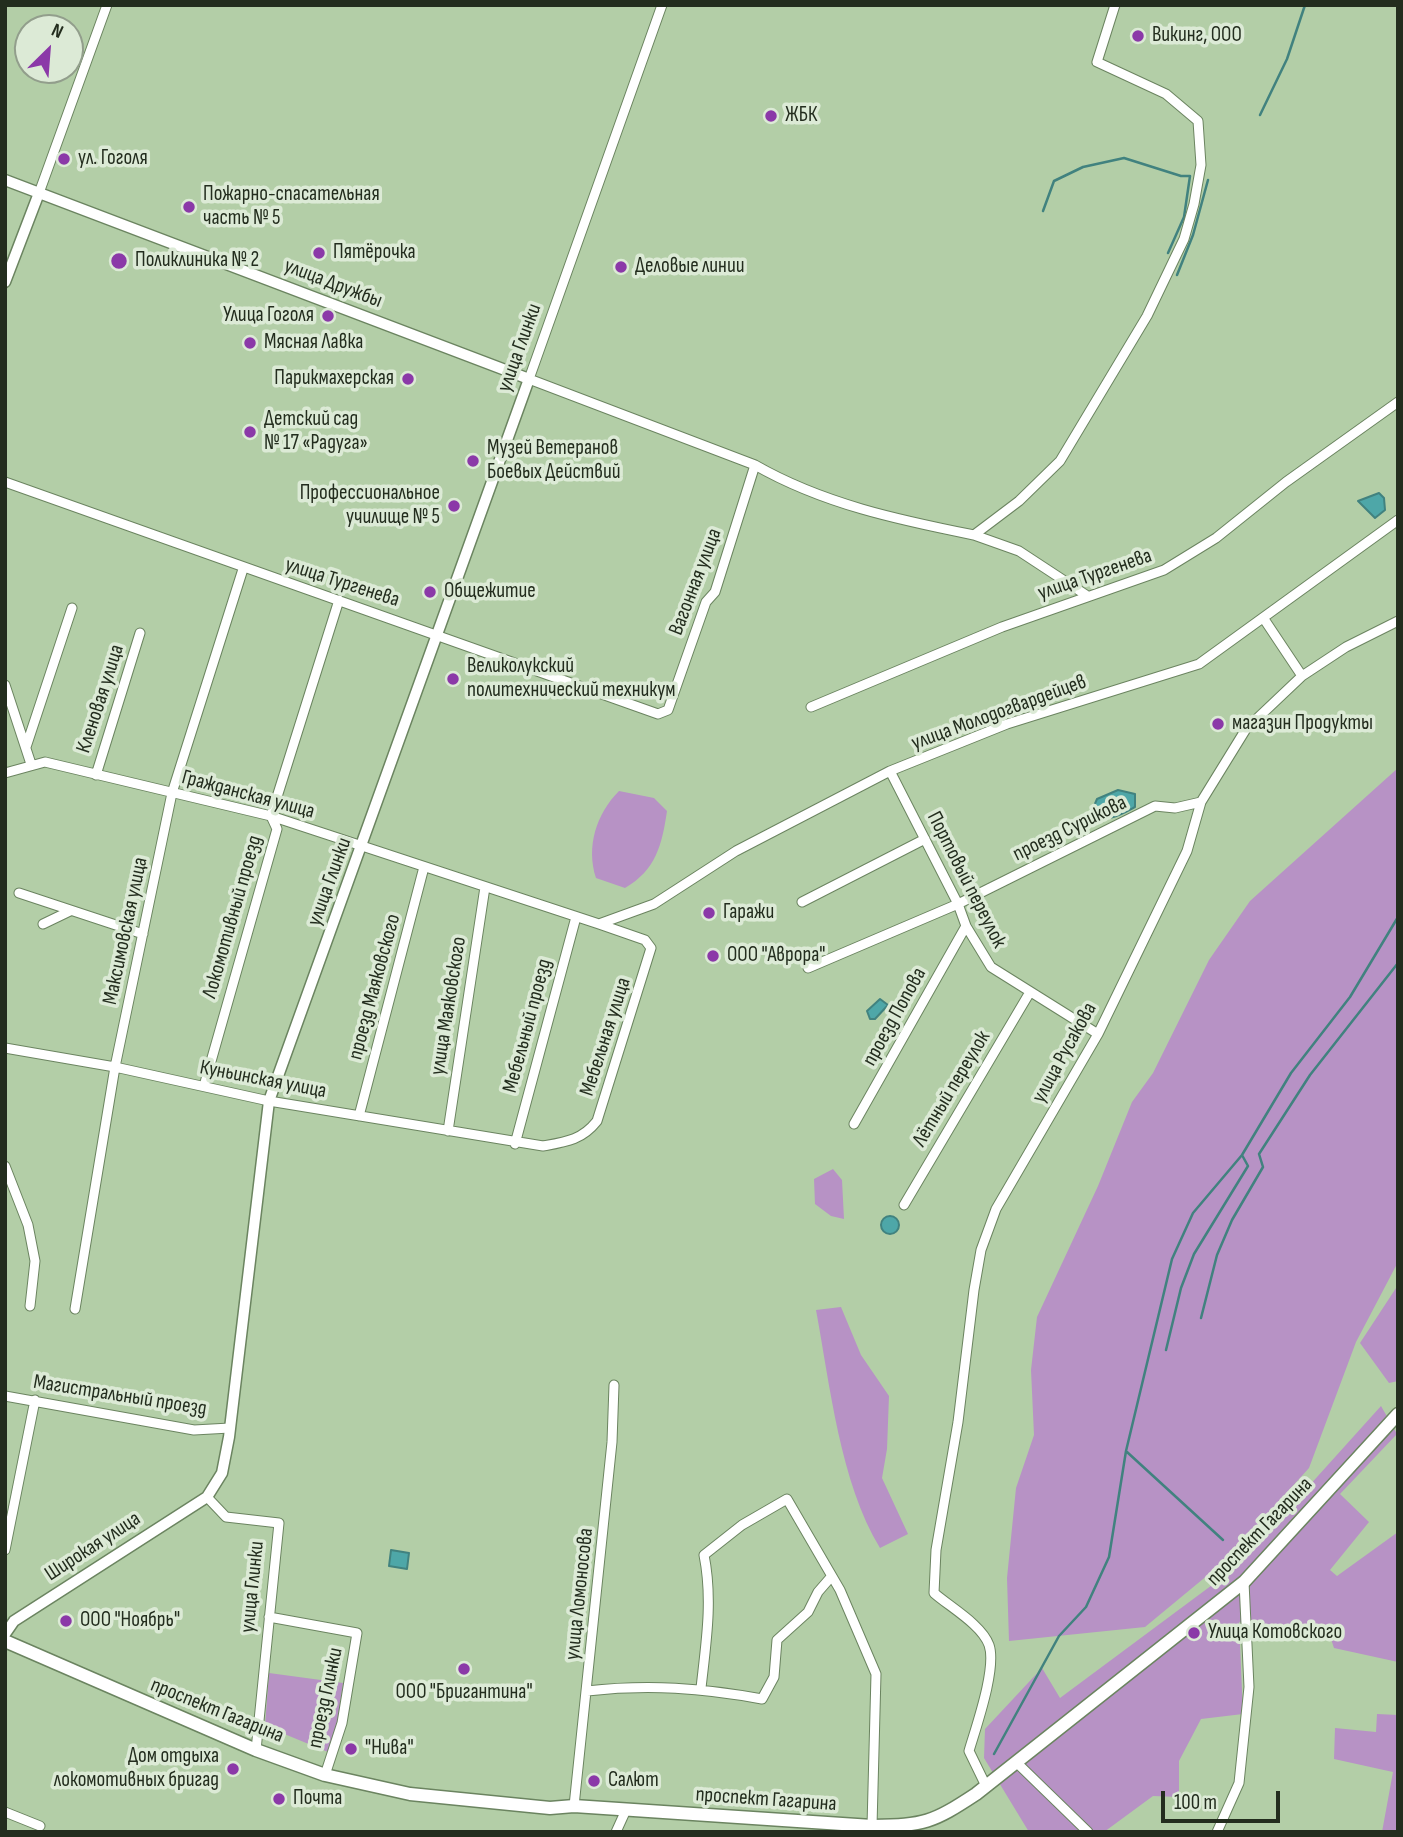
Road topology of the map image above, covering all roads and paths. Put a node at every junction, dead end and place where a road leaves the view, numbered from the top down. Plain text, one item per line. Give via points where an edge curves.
1 (107, 5) edge
2 (662, 5) edge
3 (1115, 5) edge
4 (5, 180) edge
5 (39, 193) junction
6 (5, 282) edge
7 (529, 379) junction
8 (1398, 402) edge
9 (755, 465) junction
10 (5, 482) edge
11 (1398, 520) edge
12 (974, 535) junction
13 (243, 569) junction
14 (1086, 595) junction
15 (339, 600) junction
16 (72, 608) dead end
17 (1264, 619) junction
18 (1398, 621) edge
19 (140, 633) dead end
20 (438, 634) junction
21 (1302, 676) junction
22 (5, 685) edge
23 (811, 707) dead end
24 (667, 710) joint
25 (26, 747) junction
26 (31, 764) junction
27 (890, 771) junction
28 (5, 773) edge
29 (96, 775) junction
30 (172, 793) junction
31 (1201, 802) junction
32 (271, 816) junction
33 (925, 839) junction
34 (363, 847) junction
35 (424, 867) junction
36 (485, 887) junction
37 (19, 893) dead end
38 (802, 902) dead end
39 (958, 904) junction
40 (70, 911) junction
41 (576, 917) junction
42 (43, 924) dead end
43 (599, 924) junction
44 (966, 926) junction
45 (143, 933) junction
46 (651, 948) joint
47 (808, 968) dead end
48 (1030, 992) junction
49 (1098, 1034) junction
50 (5, 1048) edge
51 (115, 1067) junction
52 (204, 1086) junction
53 (269, 1101) junction
54 (359, 1116) junction
55 (855, 1124) dead end
56 (448, 1130) junction
57 (587, 1133) joint
58 (515, 1144) junction
59 (5, 1166) edge
60 (904, 1205) dead end
61 (30, 1306) dead end
62 (75, 1309) dead end
63 (614, 1385) dead end
64 (5, 1396) edge
65 (35, 1400) junction
66 (1398, 1414) edge
67 (230, 1427) junction
68 (207, 1497) junction
69 (5, 1550) edge
70 (831, 1577) junction
71 (1244, 1582) junction
72 (269, 1617) junction
73 (5, 1634) edge
74 (5, 1641) edge
75 (701, 1688) junction
76 (587, 1691) junction
77 (256, 1750) junction
78 (1016, 1762) junction
79 (325, 1774) junction
80 (986, 1786) junction
81 (574, 1806) junction
82 (626, 1810) junction
83 (5, 1812) edge
84 (40, 1826) dead end
85 (876, 1829) edge
86 (616, 1832) edge
87 (1088, 1832) edge
88 (1217, 1832) edge

1 - 5 street
2 - 7 street, улица Глинки
3 - 12 street via 1097,62 1166,94 1198,121 1201,165 1194,204 1184,239 1147,316 1060,461 1019,501
4 - 5 street, улица Дружбы
5 - 6 street
5 - 7 street, улица Дружбы
7 - 9 street
7 - 20 street, улица Глинки
8 - 14 street, улица Тургенева via 1216,538 1164,570
9 - 12 street via 789,485 835,502
9 - 24 street, Вагонная улица via 715,592 706,602
10 - 13 street, улица Тургенева
11 - 17 street, улица Молодогвардейцев
12 - 14 street via 1019,551
13 - 15 street, улица Тургенева
13 - 30 street, Максимовская улица
14 - 23 street, улица Тургенева
15 - 20 street, улица Тургенева
15 - 32 street, Локомотивный проезд
16 - 25 street
17 - 21 street
17 - 27 street, улица Молодогвардейцев via 1199,664 1007,724
18 - 21 street, улица Русакова
19 - 29 street, Кленовая улица
20 - 24 street, улица Тургенева via 658,714
20 - 34 street, улица Глинки
21 - 31 street, улица Русакова via 1246,729
22 - 25 street
25 - 26 street
26 - 28 street, Гражданская улица
26 - 29 street, Гражданская улица via 45,762
27 - 33 street, Портовый переулок
27 - 43 street, улица Молодогвардейцев via 736,851 654,904
29 - 30 street, Гражданская улица
30 - 32 street, Гражданская улица
30 - 45 street, Максимовская улица
31 - 39 street, проезд Сурикова via 1175,808 1155,806
31 - 49 street, улица Русакова via 1187,851
32 - 34 street, Гражданская улица
32 - 52 street, Локомотивный проезд via 277,830
33 - 38 street
33 - 39 street, Портовый переулок
34 - 35 street, Гражданская улица
34 - 53 street, улица Глинки
35 - 36 street, Гражданская улица
35 - 54 street, проезд Маяковского
36 - 41 street, Гражданская улица
36 - 56 street, улица Маяковского
37 - 40 street
39 - 44 street, Портовый переулок
39 - 47 street
40 - 42 street
40 - 45 street
41 - 43 street, Гражданская улица
41 - 58 street, Мебельный проезд
43 - 46 street, Гражданская улица via 645,940
44 - 48 street, Портовый переулок via 991,967
44 - 55 street, проезд Попова
45 - 51 street, Максимовская улица
46 - 57 street, Мебельная улица via 603,1104
48 - 49 street, Портовый переулок
48 - 60 street, Лётный переулок
49 - 80 street, улица Русакова via 996,1209 981,1250 936,1550 934,1593 990,1646 987,1690 969,1751
50 - 51 street, Куньинская улица
51 - 52 street, Куньинская улица
51 - 62 street, Максимовская улица
52 - 53 street, Куньинская улица
53 - 54 street, Куньинская улица
53 - 67 street, улица Глинки
54 - 56 street, Куньинская улица
56 - 58 street, Куньинская улица
57 - 58 street, Куньинская улица via 543,1146
59 - 61 street via 28,1225 35,1261
63 - 76 street, улица Ломоносова
64 - 65 street, Магистральный проезд
65 - 67 street, Магистральный проезд via 194,1430
65 - 69 street
66 - 71 main road, проспект Гагарина
67 - 68 street, улица Глинки via 222,1472
68 - 72 street, улица Глинки via 226,1517 279,1523
68 - 73 street, Широкая улица via 14,1621
70 - 75 street via 808,1612 778,1640 774,1677 762,1699
70 - 75 street via 787,1499 742,1525 704,1555 709,1614
70 - 85 street via 876,1675
71 - 78 main road, проспект Гагарина
71 - 88 street via 1249,1687 1239,1783
72 - 77 street, улица Глинки
72 - 79 street, проезд Глинки via 357,1633 342,1723
74 - 77 main road, проспект Гагарина
75 - 76 street
76 - 81 street, улица Ломоносова
77 - 79 main road, проспект Гагарина
78 - 80 main road, проспект Гагарина
78 - 87 street
79 - 81 main road, проспект Гагарина via 410,1794 550,1808
80 - 85 main road, проспект Гагарина via 936,1820
81 - 82 main road, проспект Гагарина
82 - 85 main road, проспект Гагарина
82 - 86 street
83 - 84 street

